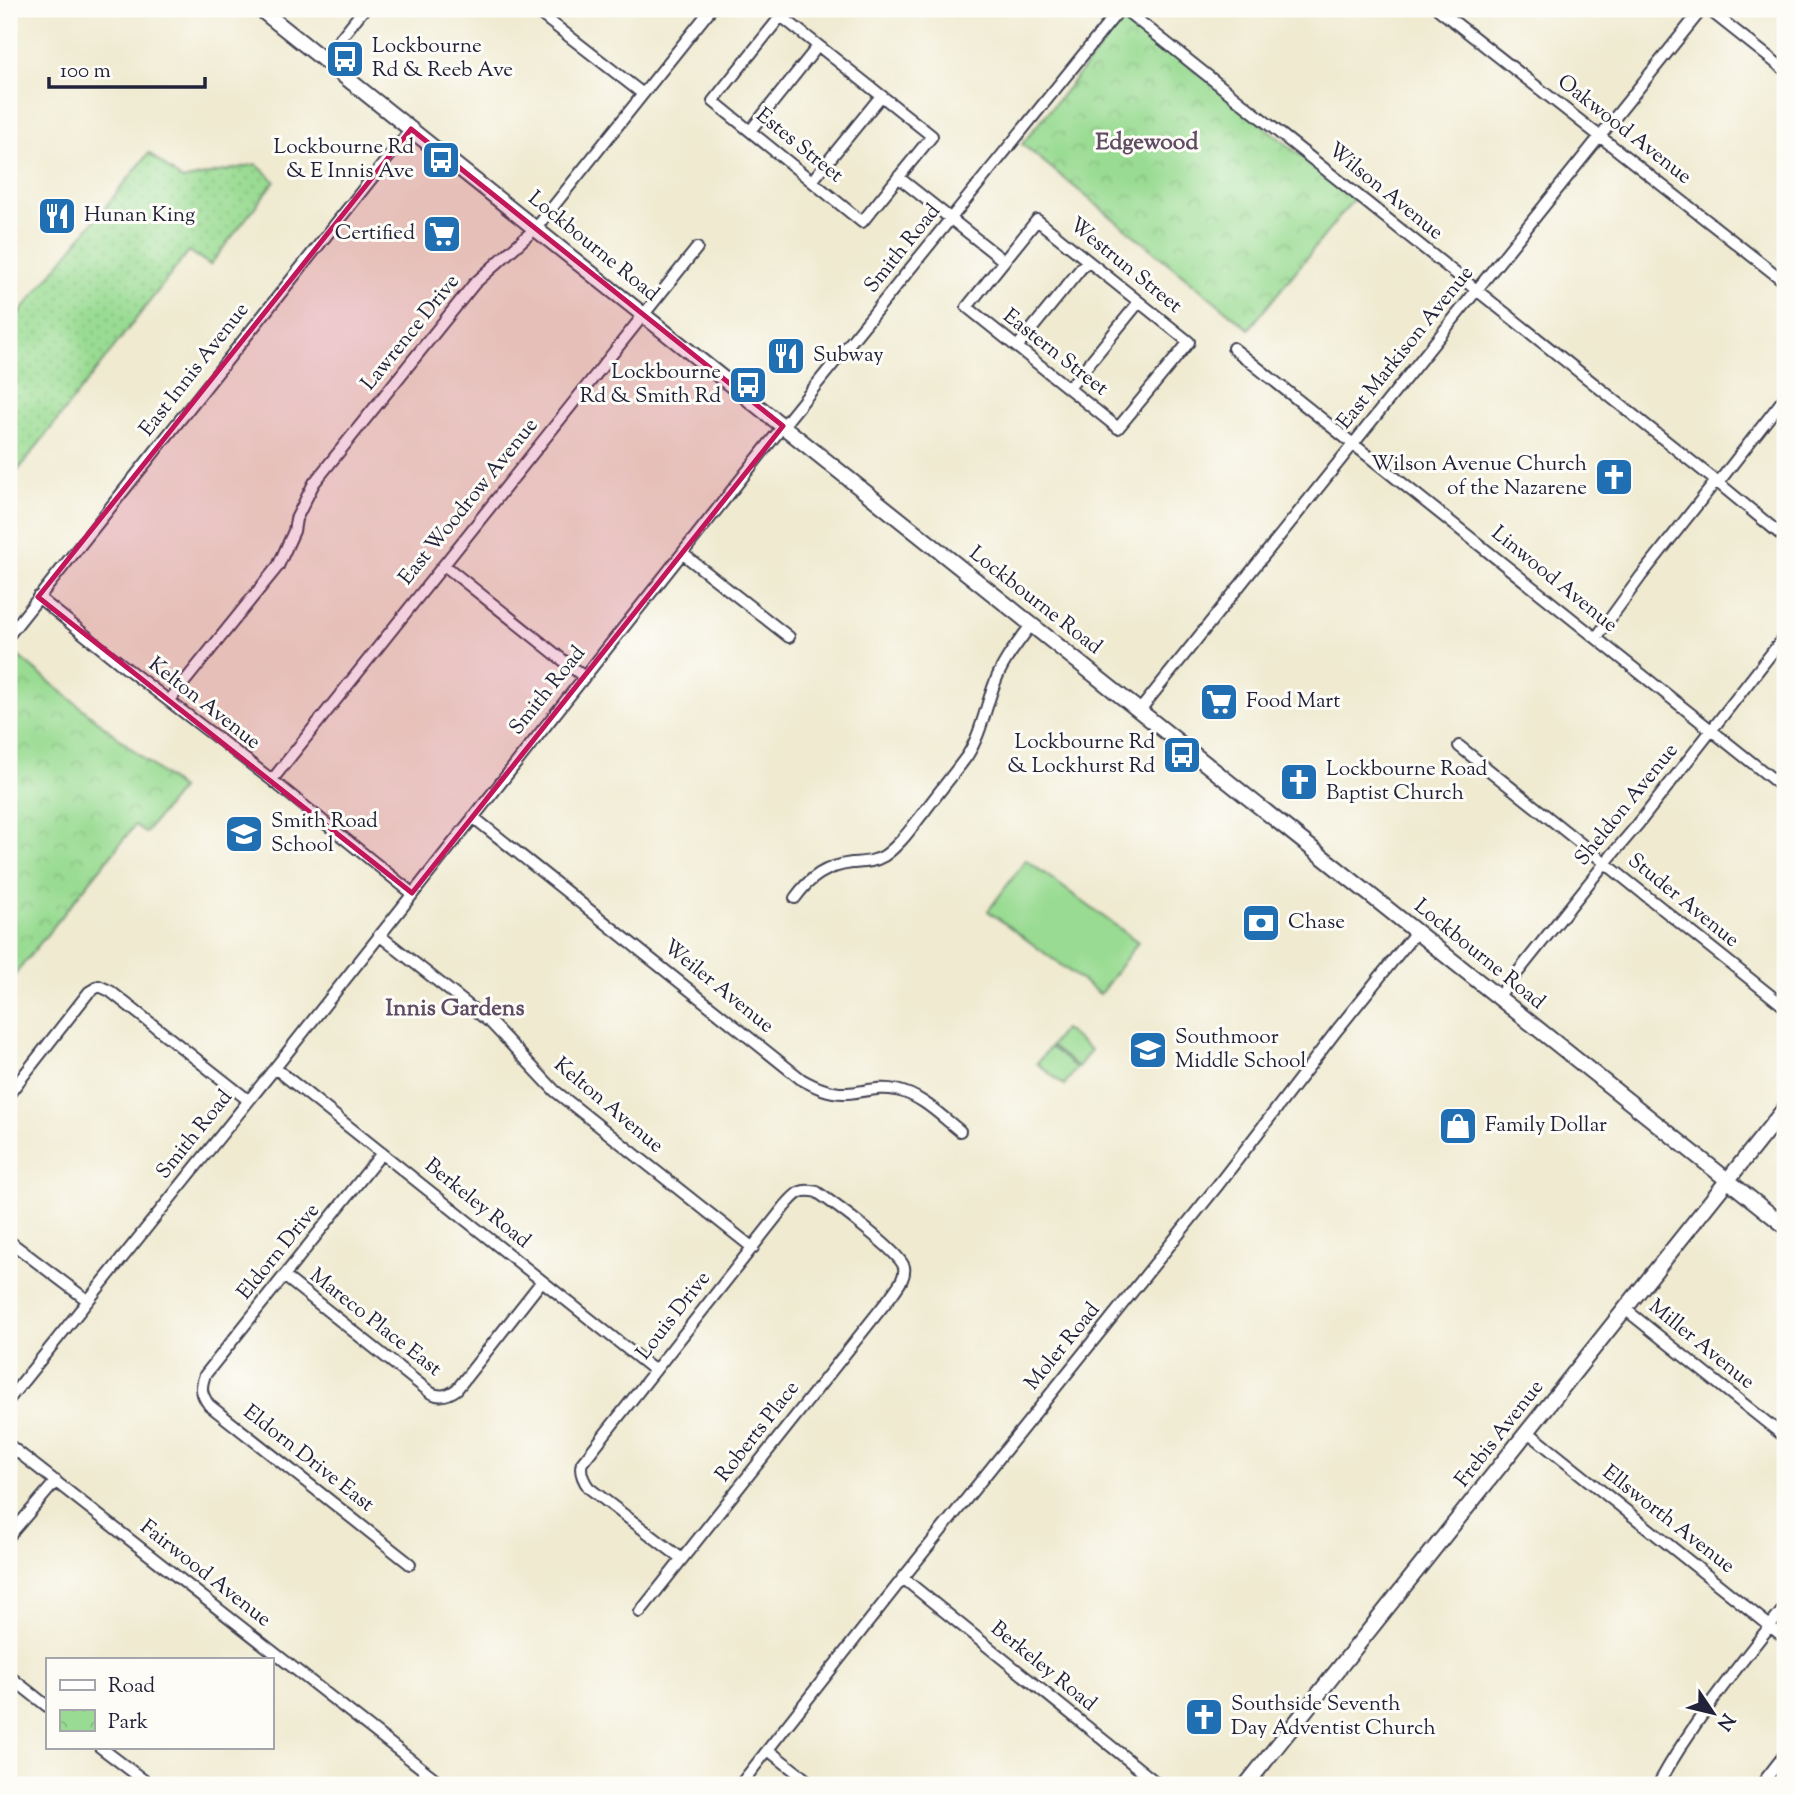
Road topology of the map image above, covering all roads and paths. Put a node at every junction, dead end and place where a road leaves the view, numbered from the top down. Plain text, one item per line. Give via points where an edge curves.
1 (260, 9) edge
2 (364, 9) edge
3 (534, 9) edge
4 (711, 9) edge
5 (1122, 9) edge
6 (1438, 9) edge
7 (1702, 9) edge
8 (1708, 9) edge
9 (818, 46) junction
10 (324, 59) junction
11 (1785, 69) edge
12 (643, 94) junction
13 (881, 96) junction
14 (411, 129) junction
15 (750, 131) junction
16 (1600, 135) junction
17 (898, 177) junction
18 (812, 181) junction
19 (951, 220) junction
20 (536, 228) junction
21 (697, 248) dead end
22 (1004, 261) junction
23 (1087, 261) junction
24 (1785, 282) edge
25 (1477, 290) junction
26 (1139, 302) junction
27 (643, 314) junction
28 (1017, 347) junction
29 (1233, 348) dead end
30 (1069, 388) junction
31 (1785, 397) edge
32 (783, 426) junction
33 (1118, 428) joint
34 (1353, 444) junction
35 (1717, 482) junction
36 (1785, 538) edge
37 (683, 554) junction
38 (444, 565) junction
39 (38, 597) junction
40 (1031, 625) junction
41 (9, 635) edge
42 (1785, 636) edge
43 (789, 637) dead end
44 (1596, 638) junction
45 (584, 677) junction
46 (169, 701) junction
47 (1140, 710) junction
48 (1712, 730) junction
49 (1459, 746) dead end
50 (272, 780) junction
51 (1785, 789) edge
52 (473, 817) junction
53 (1605, 863) junction
54 (412, 894) junction
55 (795, 898) dead end
56 (1416, 932) junction
57 (379, 935) junction
58 (1498, 997) junction
59 (1785, 1007) edge
60 (275, 1068) junction
61 (9, 1094) edge
62 (248, 1100) junction
63 (1785, 1108) edge
64 (960, 1131) dead end
65 (383, 1153) junction
66 (1728, 1181) junction
67 (1785, 1226) edge
68 (9, 1241) edge
69 (753, 1248) junction
70 (904, 1273) joint
71 (284, 1276) junction
72 (542, 1281) junction
73 (87, 1300) junction
74 (1625, 1309) junction
75 (655, 1371) junction
76 (205, 1375) joint
77 (9, 1399) edge
78 (1528, 1432) junction
79 (1785, 1437) edge
80 (9, 1445) edge
81 (55, 1481) junction
82 (9, 1536) edge
83 (682, 1559) junction
84 (410, 1564) dead end
85 (903, 1578) junction
86 (1785, 1607) edge
87 (640, 1612) dead end
88 (1770, 1626) junction
89 (1785, 1638) edge
90 (9, 1676) edge
91 (46, 1705) edge
92 (101, 1748) edge
93 (768, 1750) junction
94 (1785, 1754) edge
95 (150, 1785) edge
96 (443, 1785) edge
97 (740, 1785) edge
98 (813, 1785) edge
99 (1159, 1785) edge
100 (1246, 1785) edge
101 (1658, 1785) edge
102 (1761, 1785) edge

1 - 10 main road, Lockbourne Road
2 - 10 street
3 - 12 street
4 - 12 street, Lawrence Drive
5 - 19 street, Smith Road
5 - 25 street, Wilson Avenue
6 - 16 street, Oakwood Avenue
7 - 16 street, East Markison Avenue
8 - 11 street
9 - 13 street
9 - 15 street
9 - 15 street, Estes Street via 781,16 713,100
10 - 14 main road, Lockbourne Road
12 - 20 street, Lawrence Drive
13 - 17 street via 932,136
13 - 18 street
14 - 20 main road, Lockbourne Road
14 - 39 street, East Innis Avenue
15 - 18 street, Estes Street
16 - 24 street, Oakwood Avenue
16 - 25 street, East Markison Avenue
17 - 18 street, Estes Street via 862,222
17 - 19 street
19 - 22 street
19 - 32 street, Smith Road
20 - 27 main road, Lockbourne Road
20 - 46 street, Lawrence Drive via 474,284 314,483 278,566
21 - 27 street, East Woodrow Avenue
22 - 23 street, Westrun Street via 1037,220
22 - 28 street, Eastern Street via 967,307
23 - 26 street, Westrun Street
23 - 28 street
25 - 34 street, East Markison Avenue
25 - 35 street, Wilson Avenue
26 - 30 street
26 - 33 street, Westrun Street via 1189,342
27 - 32 main road, Lockbourne Road
27 - 38 street, East Woodrow Avenue
28 - 30 street, Eastern Street
29 - 34 street, Linwood Avenue
30 - 33 street, Eastern Street
31 - 35 street
32 - 37 street, Smith Road
32 - 40 main road, Lockbourne Road
34 - 44 street, Linwood Avenue
34 - 47 street, East Markison Avenue
35 - 36 street, Wilson Avenue
35 - 44 street
37 - 43 street
37 - 45 street, Smith Road
38 - 45 street
38 - 50 street, East Woodrow Avenue
39 - 41 street, East Innis Avenue
39 - 46 street, Kelton Avenue
40 - 47 main road, Lockbourne Road
40 - 55 street via 994,683 967,756 901,840 877,859 820,872
42 - 48 street, Sheldon Avenue
44 - 48 street, Linwood Avenue
45 - 52 street, Smith Road
46 - 50 street, Kelton Avenue
47 - 56 main road, Lockbourne Road
48 - 51 street, Linwood Avenue
48 - 53 street, Sheldon Avenue
49 - 53 street, Studer Avenue
50 - 54 street, Kelton Avenue
52 - 54 street, Smith Road
52 - 64 street, Weiler Avenue via 801,1079 831,1091 881,1088 903,1092 924,1102
53 - 58 street, Sheldon Avenue
53 - 59 street, Studer Avenue
54 - 57 street, Smith Road
56 - 58 main road, Lockbourne Road
56 - 85 street, Moler Road
57 - 60 street, Smith Road
57 - 69 street, Kelton Avenue via 492,1024 555,1091
58 - 66 main road, Lockbourne Road
60 - 62 street, Smith Road
60 - 65 street, Berkeley Road
61 - 62 street via 89,992 99,986
62 - 73 street, Smith Road
63 - 66 main road, Frebis Avenue
65 - 71 street, Eldorn Drive
65 - 72 street, Berkeley Road
66 - 67 main road, Lockbourne Road
66 - 74 main road, Frebis Avenue
68 - 73 street
69 - 70 street, Louis Drive via 795,1195 806,1190 817,1192 892,1251 901,1259
69 - 75 street, Louis Drive
70 - 83 street, Roberts Place via 891,1296
71 - 72 street, Mareco Place East via 437,1396 457,1388
71 - 76 street, Eldorn Drive
72 - 75 street, Berkeley Road
73 - 77 street, Smith Road
74 - 78 main road, Frebis Avenue
74 - 79 street, Miller Avenue
75 - 83 street, Louis Drive via 582,1462 581,1472 589,1488
76 - 84 street, Eldorn Drive East via 202,1396 209,1405
78 - 88 street, Ellsworth Avenue
78 - 100 main road, Frebis Avenue
80 - 81 street, Fairwood Avenue
81 - 82 street
81 - 96 street, Fairwood Avenue
83 - 87 street, Roberts Place
85 - 93 street, Moler Road
85 - 99 street, Berkeley Road
86 - 88 street
88 - 89 street, Ellsworth Avenue
88 - 101 street via 1703,1714
90 - 91 street
92 - 95 street
93 - 97 street, Moler Road
93 - 98 street
94 - 102 street

